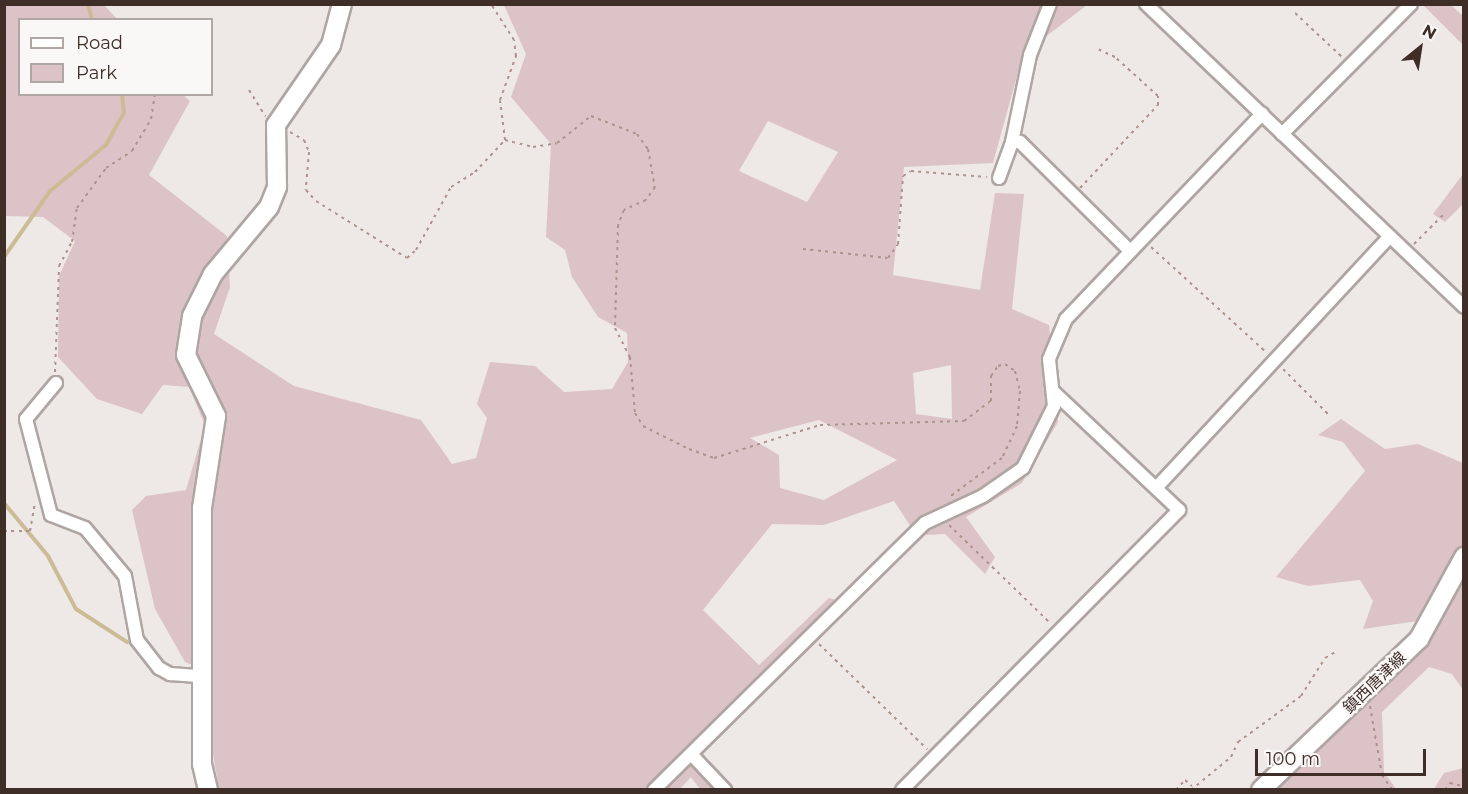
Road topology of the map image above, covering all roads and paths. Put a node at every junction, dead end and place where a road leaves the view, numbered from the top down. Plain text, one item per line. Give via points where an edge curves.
1 (342, 4) edge
2 (491, 4) edge
3 (1050, 4) edge
4 (1146, 4) edge
5 (1411, 4) edge
6 (1296, 13) dead end
7 (1098, 49) dead end
8 (1350, 65) junction
9 (249, 90) dead end
10 (155, 96) edge
11 (1262, 114) junction
12 (276, 125) junction
13 (1282, 134) junction
14 (505, 140) junction
15 (1012, 142) junction
16 (999, 177) joint
17 (1074, 194) junction
18 (1443, 215) dead end
19 (1389, 237) junction
20 (1142, 239) junction
21 (803, 249) dead end
22 (1130, 251) junction
23 (1405, 252) junction
24 (1464, 307) edge
25 (1275, 360) junction
26 (56, 383) joint
27 (1054, 392) junction
28 (1329, 415) dead end
29 (1157, 487) junction
30 (935, 516) junction
31 (4, 531) edge
32 (30, 531) dead end
33 (1464, 557) edge
34 (1059, 631) junction
35 (811, 635) junction
36 (1337, 651) dead end
37 (201, 676) junction
38 (1364, 696) junction
39 (691, 754) junction
40 (934, 756) junction
41 (1464, 786) edge
42 (1192, 788) edge
43 (207, 789) edge
44 (654, 789) edge
45 (725, 789) edge
46 (902, 789) edge
47 (1176, 789) edge
48 (1261, 789) edge
49 (1392, 789) edge
50 (1445, 789) edge

1 - 12 street via 331,45
2 - 14 path via 514,40 516,56 500,100
3 - 15 street via 1030,54
4 - 11 street
5 - 8 street
6 - 8 path
7 - 17 path via 1115,57 1158,96 1158,105
8 - 13 street
9 - 12 path via 258,111
10 - 26 path via 151,119 132,151 106,168 77,208 72,242 59,267
11 - 13 street
11 - 20 street
12 - 14 path via 304,140 309,152 306,190 316,201 407,258 416,250 451,187 475,172
12 - 37 street via 273,197 213,274 192,316 186,355 216,416 202,507
13 - 19 street
14 - 30 path via 532,147 557,143 591,116 638,134 648,149 655,187 646,200 624,210 618,225 615,328 630,357 635,413 643,426 689,449 714,459 820,424 964,421 991,401 991,376 998,366 1005,364 1015,371 1020,391 1017,426 1002,458 987,474 933,507
15 - 16 street
15 - 17 street via 1027,147
16 - 21 path via 911,171 903,176 898,244 888,258
17 - 22 street
18 - 23 path
19 - 23 street
19 - 25 street
20 - 22 street
20 - 25 path
22 - 27 street via 1057,333 1049,359
23 - 24 street
25 - 28 path
25 - 29 street
26 - 37 street via 26,419 51,515 86,528 125,576 137,640 159,668 170,674
27 - 29 street
27 - 30 street via 1048,424 1023,468 983,496
29 - 34 street via 1179,510
30 - 34 path
30 - 35 street
31 - 32 path via 18,535
33 - 38 street, 鎮西唐津線 via 1419,639
34 - 40 street
35 - 39 street
35 - 40 path
36 - 42 path via 1325,658 1301,696 1238,742 1231,757
37 - 43 street
38 - 48 street, 鎮西唐津線
38 - 49 path via 1372,708 1382,775
39 - 44 street
39 - 45 street
40 - 46 street
41 - 50 path via 1450,783
42 - 47 path via 1185,780

